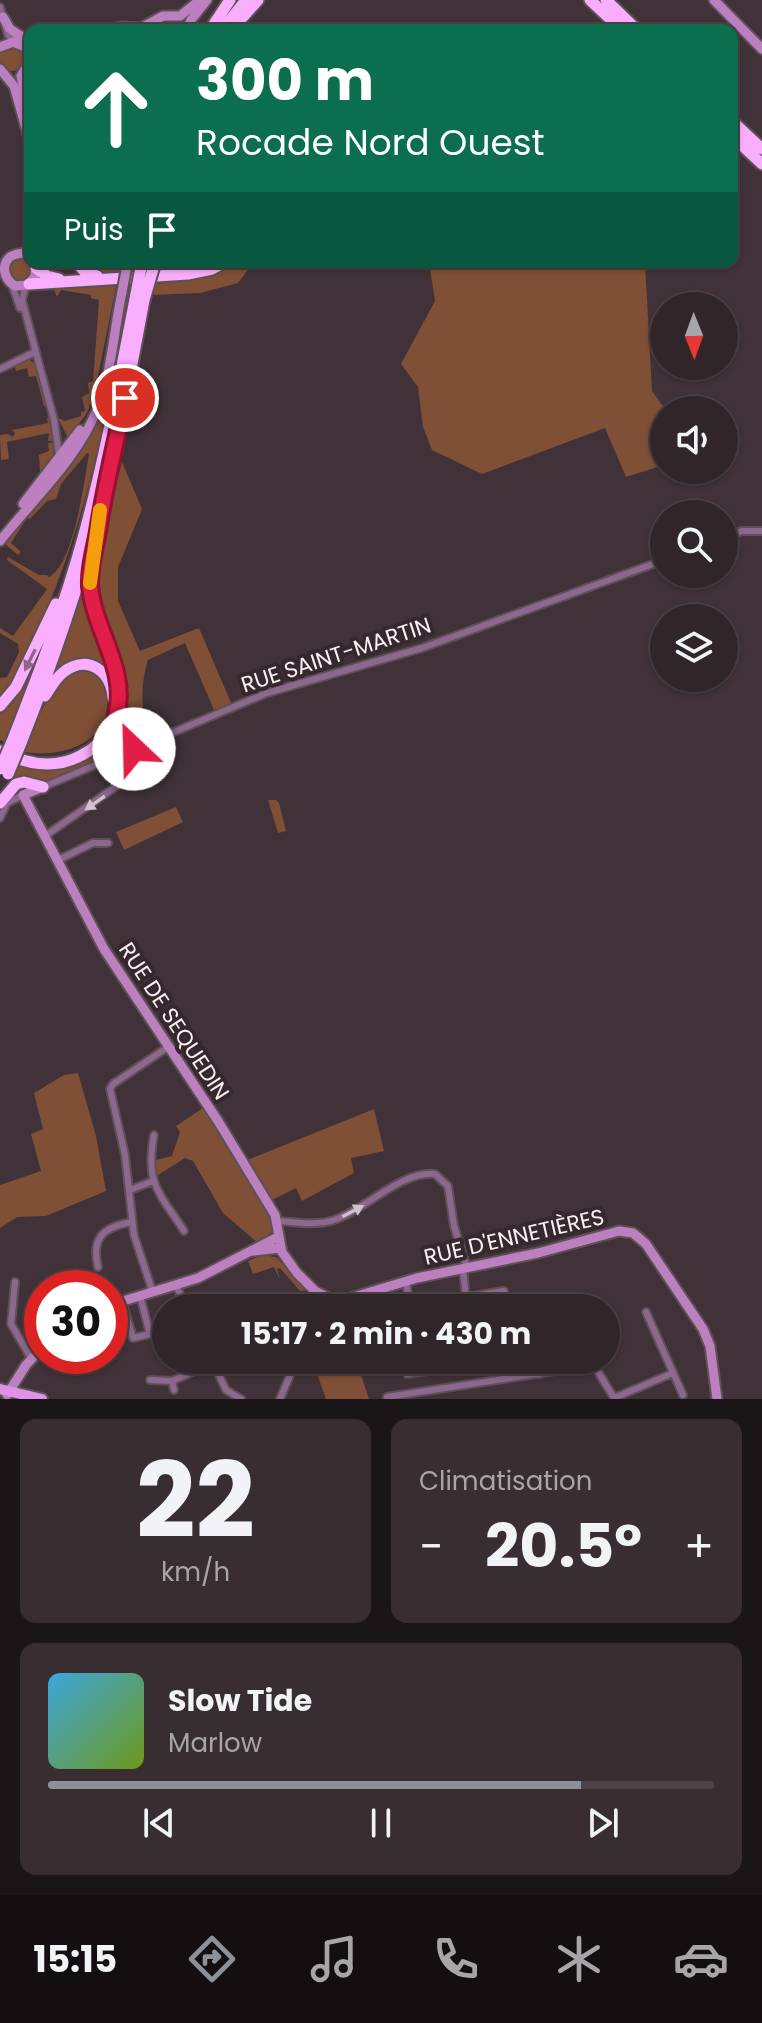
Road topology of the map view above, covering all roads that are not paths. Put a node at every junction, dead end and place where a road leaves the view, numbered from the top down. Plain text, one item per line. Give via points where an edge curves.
1 (200, 0) edge
2 (207, 0) edge
3 (230, 0) edge
4 (237, 0) edge
5 (248, 0) edge
6 (258, 0) edge
7 (590, 0) edge
8 (608, 0) edge
9 (714, 0) edge
10 (1, 12) edge
11 (174, 17) junction
12 (154, 24) edge
13 (183, 24) edge
14 (189, 24) edge
15 (215, 24) edge
16 (216, 24) edge
17 (230, 24) edge
18 (231, 24) edge
19 (616, 24) edge
20 (631, 24) edge
21 (738, 24) edge
22 (738, 24) edge
23 (24, 43) edge
24 (24, 44) edge
25 (0, 47) edge
26 (762, 49) edge
27 (24, 66) edge
28 (2, 70) edge
29 (24, 121) edge
30 (738, 127) edge
31 (738, 142) edge
32 (762, 149) edge
33 (762, 164) edge
34 (24, 258) edge
35 (2, 268) edge
36 (34, 268) edge
37 (40, 268) edge
38 (83, 268) edge
39 (126, 268) edge
40 (142, 268) edge
41 (151, 268) edge
42 (214, 268) edge
43 (117, 278) junction
44 (87, 279) junction
45 (7, 283) edge
46 (28, 285) junction
47 (140, 297) junction
48 (32, 341) junction
49 (35, 352) junction
50 (109, 361) junction
51 (0, 369) edge
52 (54, 420) junction
53 (68, 447) junction
54 (68, 459) junction
55 (56, 462) junction
56 (99, 510) junction
57 (762, 531) edge
58 (0, 533) edge
59 (738, 533) edge
60 (83, 537) junction
61 (0, 541) edge
62 (650, 565) edge
63 (0, 706) edge
64 (116, 717) junction
65 (106, 730) junction
66 (17, 741) junction
67 (0, 745) edge
68 (136, 748) junction
69 (0, 751) edge
70 (118, 755) junction
71 (4, 772) edge
72 (43, 787) joint
73 (25, 790) junction
74 (0, 791) edge
75 (0, 803) edge
76 (0, 818) edge
77 (45, 836) junction
78 (108, 843) dead end
79 (58, 860) junction
80 (168, 1047) junction
81 (154, 1135) dead end
82 (153, 1181) junction
83 (130, 1190) junction
84 (278, 1221) junction
85 (132, 1222) junction
86 (184, 1231) dead end
87 (89, 1236) dead end
88 (278, 1237) junction
89 (97, 1241) junction
90 (281, 1250) junction
91 (250, 1252) junction
92 (98, 1267) dead end
93 (465, 1269) junction
94 (406, 1281) junction
95 (15, 1282) dead end
96 (176, 1286) junction
97 (504, 1291) dead end
98 (153, 1293) junction
99 (180, 1294) edge
100 (408, 1294) edge
101 (467, 1294) edge
102 (486, 1294) edge
103 (140, 1296) junction
104 (128, 1299) edge
105 (646, 1312) dead end
106 (128, 1321) edge
107 (24, 1346) edge
108 (24, 1367) edge
109 (673, 1373) junction
110 (186, 1374) edge
111 (218, 1374) edge
112 (291, 1374) edge
113 (540, 1374) edge
114 (599, 1374) edge
115 (150, 1380) dead end
116 (172, 1381) junction
117 (174, 1390) dead end
118 (635, 1391) junction
119 (4, 1392) edge
120 (683, 1395) dead end
121 (409, 1396) edge
122 (387, 1397) edge
123 (23, 1399) edge
124 (42, 1399) edge
125 (241, 1399) edge
126 (280, 1399) edge
127 (638, 1399) edge
128 (717, 1399) edge

1 - 11 street
2 - 14 street
3 - 15 highway
4 - 16 highway
5 - 17 highway
6 - 18 highway
7 - 19 highway
8 - 20 highway
9 - 21 street
10 - 23 street
11 - 12 street via 163,16
11 - 13 street
22 - 26 street
24 - 25 street
27 - 28 street via 14,74
28 - 29 street via 14,86
30 - 32 highway
31 - 33 highway
34 - 35 street via 11,256
35 - 45 street
36 - 46 street
37 - 44 highway via 51,278
38 - 43 highway via 89,274
39 - 50 street, bridge
40 - 47 highway, bridge
41 - 47 highway, bridge
42 - 43 highway
43 - 44 highway
44 - 46 highway
45 - 46 street
45 - 48 street
46 - 48 street via 22,298
47 - 56 highway
47 - 60 highway
48 - 49 street
49 - 51 street
49 - 52 street
50 - 53 street via 91,412
50 - 54 street via 98,407
52 - 53 street
52 - 55 street via 60,448
53 - 54 street
53 - 55 street
54 - 61 street
55 - 58 street
56 - 64 highway via 90,586 118,676
56 - 66 highway via 62,633
57 - 59 street
60 -> 63 highway via 16,687
60 - 66 highway
62 - 68 street, RUE SAINT-MARTIN via 412,651 267,693
64 - 65 highway
64 - 68 street via 128,725
65 - 66 highway via 113,700 109,680 97,667 76,665 60,675
65 - 67 highway via 86,747 61,757 31,757
65 - 68 street via 122,731
65 - 69 highway via 91,750 59,764 26,762
66 - 71 highway, bridge
68 - 70 street, RUE SAINT-MARTIN
70 - 72 street, RUE SAINT-MARTIN
70 -> 77 street via 123,771 118,785
71 - 74 highway
72 - 73 highway
73 - 75 highway via 12,787
73 - 76 street via 7,803
73 - 77 street, RUE DE SEQUEDIN
77 - 79 street, RUE DE SEQUEDIN
78 - 79 street via 93,843
79 - 80 street, RUE DE SEQUEDIN via 104,949
80 - 83 street via 110,1087
80 - 84 street, RUE DE SEQUEDIN
81 - 82 street
82 - 83 street
82 - 86 street
83 - 85 street
84 - 88 street
84 -> 93 street via 333,1220 408,1180 435,1174 448,1186
85 - 89 street via 114,1227
85 - 98 street
87 - 89 street
88 - 90 street
88 - 91 street
89 - 92 street
90 - 91 street
90 - 94 street, RUE D'ENNETIÈRES via 307,1284 331,1299
91 - 96 street
93 - 94 street, RUE D'ENNETIÈRES
93 - 101 street
93 - 128 street, RUE D'ENNETIÈRES via 619,1231 633,1233 649,1247 705,1333
94 - 100 street
95 - 107 street via 11,1324
96 - 98 street
96 - 99 street
97 - 102 street
98 - 103 street
103 - 104 street
103 - 106 street via 150,1334 133,1338
105 - 109 street
108 - 119 street
109 - 118 street
109 - 120 street
110 - 116 street
111 - 125 street via 226,1390
112 - 126 street
113 - 121 street
114 - 118 street via 614,1398
115 - 116 street
116 - 117 street
118 - 127 street
119 - 123 main road
119 - 124 main road
121 - 122 street

